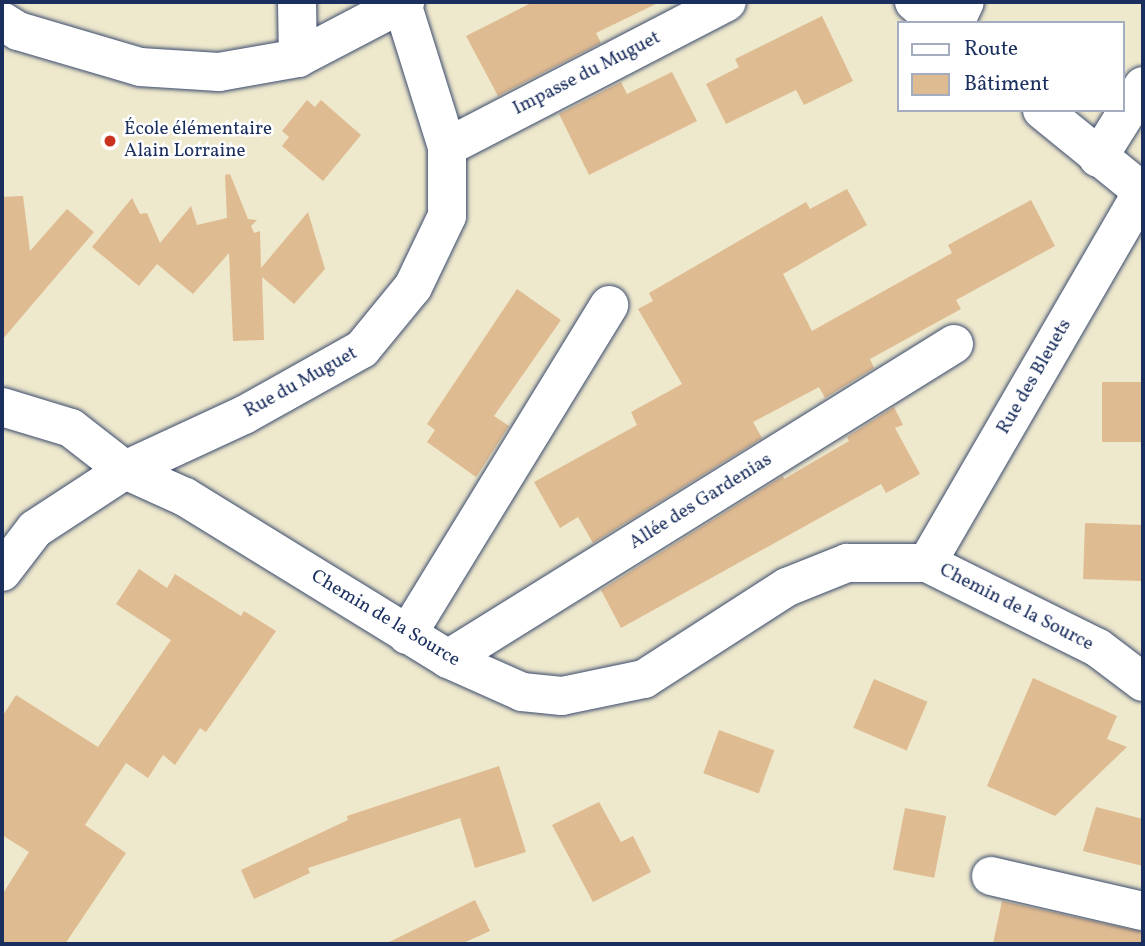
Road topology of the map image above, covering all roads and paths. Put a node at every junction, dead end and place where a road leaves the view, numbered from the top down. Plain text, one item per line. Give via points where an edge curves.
1 (297, 2) edge
2 (404, 2) edge
3 (727, 2) edge
4 (914, 2) edge
5 (965, 2) edge
6 (2, 21) edge
7 (937, 21) edge
8 (956, 21) edge
9 (298, 58) junction
10 (1143, 86) edge
11 (1044, 112) edge
12 (447, 147) junction
13 (1098, 158) junction
14 (1143, 191) edge
15 (610, 305) dead end
16 (954, 344) dead end
17 (2, 407) edge
18 (125, 470) junction
19 (927, 563) junction
20 (2, 572) edge
21 (407, 635) junction
22 (448, 659) junction
23 (1143, 681) edge
24 (991, 877) dead end
25 (1143, 911) edge

1 - 9 street
2 - 9 street
2 - 12 street, Rue du Muguet
3 - 12 street, Impasse du Muguet
4 - 7 street
5 - 8 street
6 - 9 street via 140,67 219,72
10 - 13 street
11 - 13 street
12 - 18 street, Rue du Muguet via 447,216 413,287 362,349 244,415
13 - 14 street
14 - 19 street, Rue des Bleuets
15 - 21 street
16 - 22 street, Allée des Gardenias
17 - 18 street, Chemin de la Source via 71,428
18 - 20 street via 35,529
18 - 21 street, Chemin de la Source via 186,497
19 - 22 street, Chemin de la Source via 847,563 787,587 644,679 588,693 522,692
19 - 23 street, Chemin de la Source via 1098,648
21 - 22 street, Chemin de la Source
24 - 25 street

